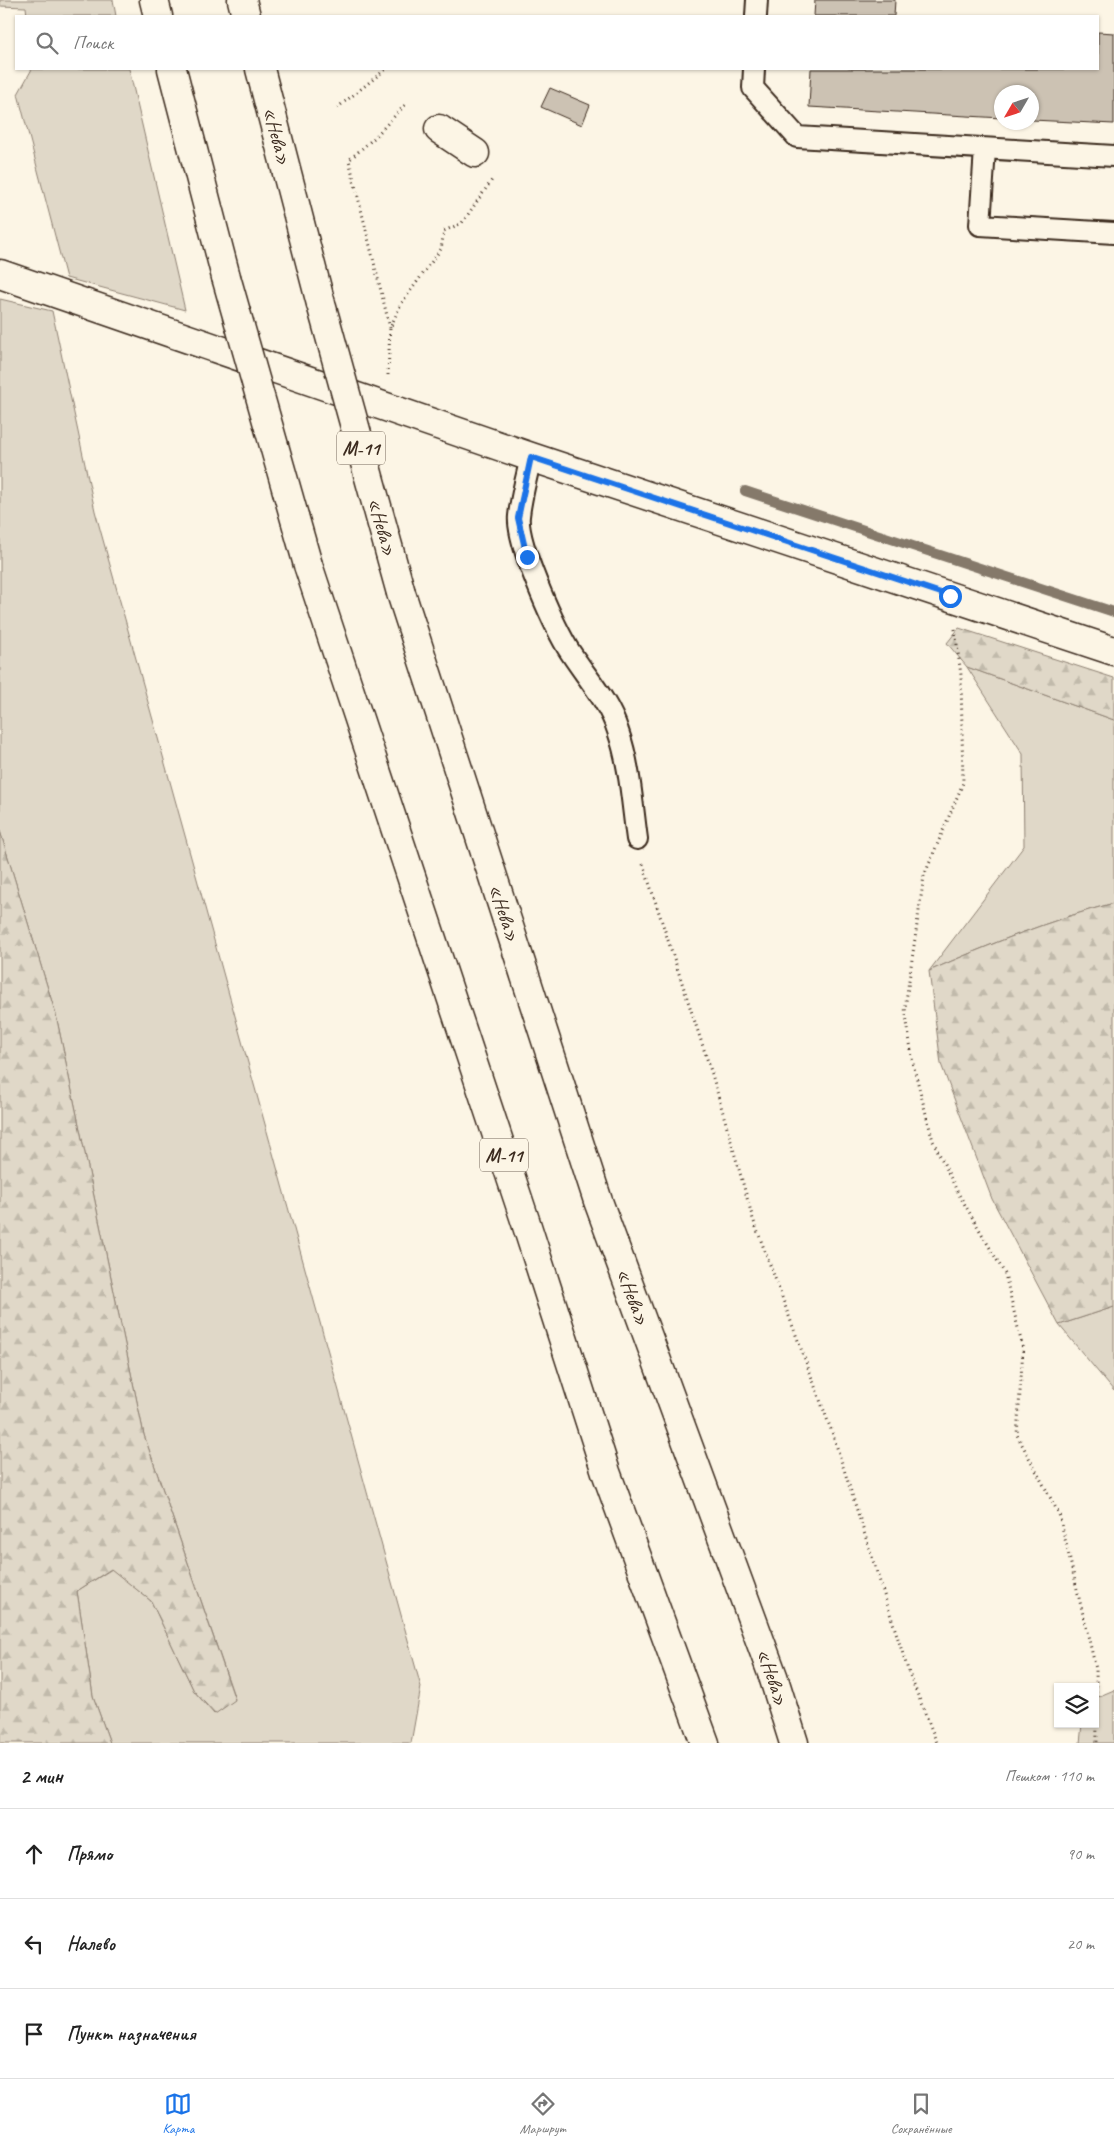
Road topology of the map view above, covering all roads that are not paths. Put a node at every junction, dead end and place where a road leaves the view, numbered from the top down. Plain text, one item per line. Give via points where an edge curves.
1 (154, 0) edge
2 (242, 0) edge
3 (757, 0) edge
4 (158, 15) edge
5 (246, 15) edge
6 (756, 15) edge
7 (172, 70) edge
8 (260, 70) edge
9 (754, 70) edge
10 (439, 129) dead end
11 (985, 149) junction
12 (475, 153) dead end
13 (1114, 156) edge
14 (1114, 233) edge
15 (0, 274) edge
16 (531, 457) junction
17 (1114, 651) edge
18 (637, 839) road end
19 (705, 1743) edge
20 (794, 1743) edge

1 - 4 main road
2 - 5 main road
3 - 6 lane
7 - 19 main road, М-11, bridge via 226,277 308,565 606,1472
8 - 20 main road, «Нева» / М-11, bridge via 401,593 598,1201 773,1676
9 - 11 lane via 753,88 797,137
10 - 12 main road
11 - 13 lane
11 - 14 lane via 980,225
15 - 16 main road
16 - 17 main road
16 - 18 lane via 518,518 527,557 544,601 567,646 600,692 618,730 629,778

